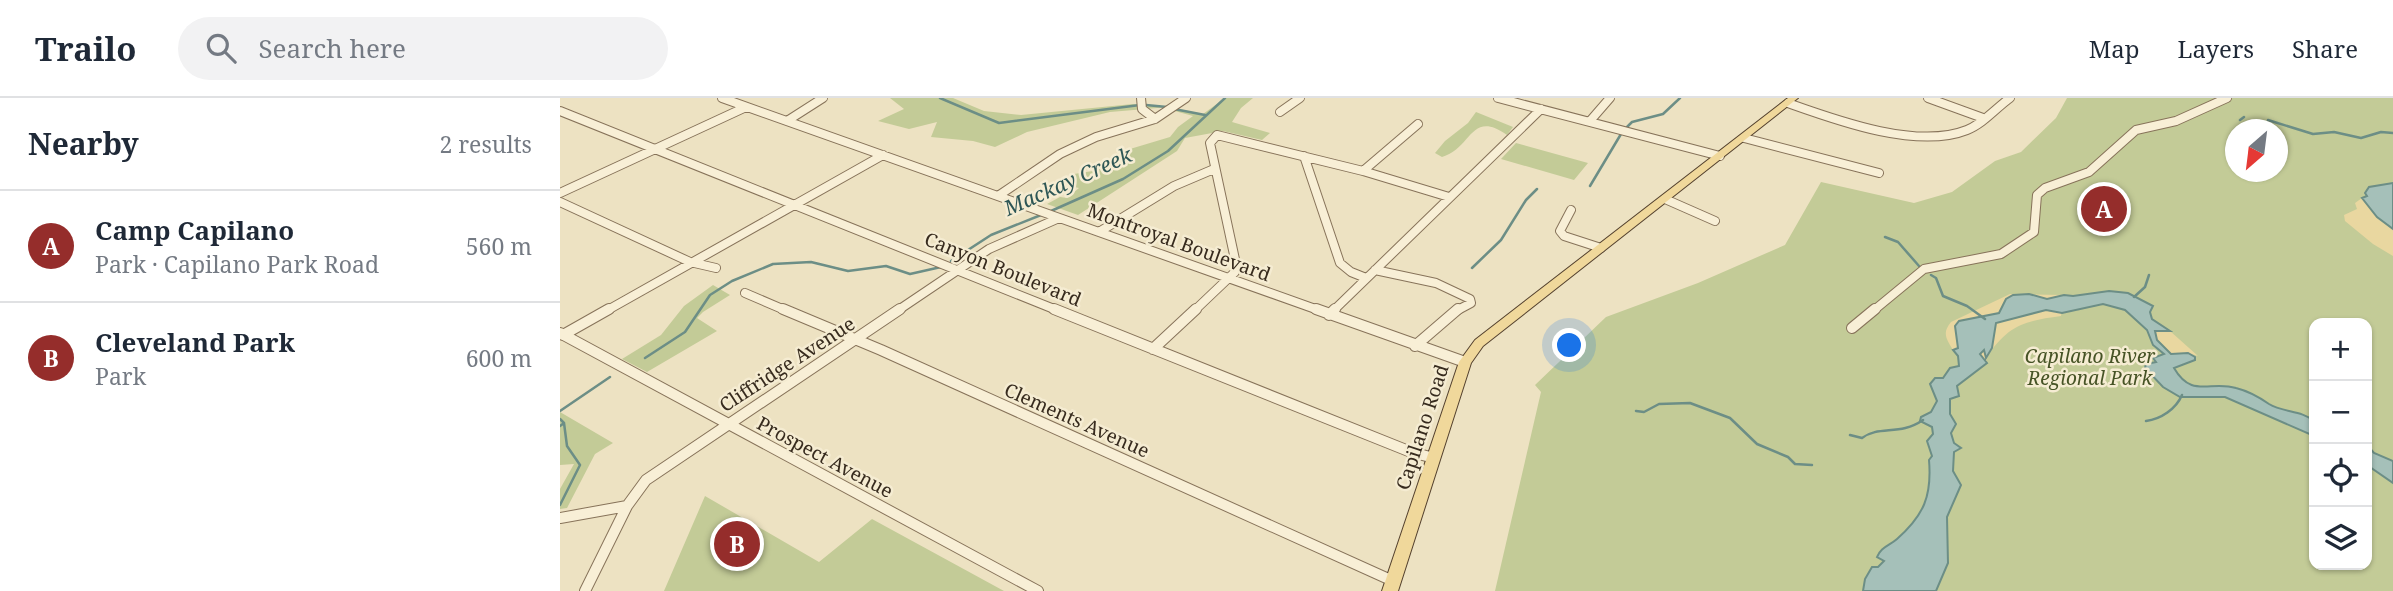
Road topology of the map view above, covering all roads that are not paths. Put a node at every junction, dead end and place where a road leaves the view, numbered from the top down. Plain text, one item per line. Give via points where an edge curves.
1 (722, 98) edge
2 (743, 98) edge
3 (822, 98) edge
4 (1140, 98) edge
5 (1186, 98) edge
6 (1300, 98) edge
7 (1498, 98) edge
8 (1610, 98) edge
9 (1928, 98) edge
10 (2010, 98) edge
11 (2227, 98) edge
12 (1791, 100) edge
13 (735, 102) junction
14 (746, 107) junction
15 (1541, 109) junction
16 (560, 111) edge
17 (1280, 112) dead end
18 (1983, 118) junction
19 (1155, 119) junction
20 (787, 121) junction
21 (1590, 121) junction
22 (1418, 124) dead end
23 (1744, 138) junction
24 (655, 149) junction
25 (883, 155) junction
26 (1304, 156) junction
27 (1720, 156) junction
28 (1214, 169) junction
29 (1363, 172) junction
30 (1879, 173) dead end
31 (560, 193) edge
32 (998, 196) junction
33 (1449, 197) junction
34 (1665, 199) junction
35 (560, 202) edge
36 (794, 204) junction
37 (1571, 210) dead end
38 (1059, 218) junction
39 (1715, 221) dead end
40 (1099, 232) junction
41 (1601, 248) junction
42 (690, 262) junction
43 (716, 268) dead end
44 (959, 270) junction
45 (1375, 270) junction
46 (1366, 278) junction
47 (1230, 279) junction
48 (745, 293) dead end
49 (1329, 315) junction
50 (1852, 328) dead end
51 (561, 334) edge
52 (857, 339) junction
53 (1415, 346) junction
54 (1153, 349) junction
55 (1465, 362) junction
56 (728, 424) junction
57 (1433, 458) junction
58 (627, 506) junction
59 (560, 518) edge
60 (1392, 586) edge
61 (585, 591) edge
62 (1038, 591) edge

1 - 13 street, Montroyal Boulevard
2 - 13 street
3 - 20 street
4 - 19 street via 1142,109
5 - 19 street
6 - 17 street
7 - 15 street
8 - 21 street
9 - 18 street
10 - 18 street
11 - 50 street via 2176,121 2130,134 2089,172 2037,195 2034,232 2018,245 2001,254 1924,269
12 - 18 street via 1829,116 1920,137 1947,137 1968,130
12 - 23 main road, Capilano Road
13 - 14 street, Montroyal Boulevard
14 - 20 street, Montroyal Boulevard
14 - 24 street
15 - 21 street
15 - 33 street
16 - 24 street, Canyon Boulevard
19 - 32 street via 1073,147
20 - 25 street, Montroyal Boulevard
21 - 27 street
22 - 29 street
23 - 27 main road, Capilano Road
23 - 30 street
24 - 31 street
24 - 36 street, Canyon Boulevard
25 - 32 street, Montroyal Boulevard
25 - 36 street
26 - 28 street via 1217,135 1210,143
26 - 29 street
26 - 46 street via 1340,262
27 - 34 main road, Capilano Road
28 - 40 street via 1174,186
28 - 47 street via 1236,264
29 - 33 street
32 - 38 street, Montroyal Boulevard
33 - 45 street
34 - 39 street
34 - 41 main road, Capilano Road
35 - 42 street
36 - 42 street
36 - 44 street, Canyon Boulevard
37 - 41 street via 1560,230 1564,236
38 - 40 street, Montroyal Boulevard
38 - 44 street, Cliffridge Avenue via 989,249
40 - 47 street, Montroyal Boulevard
41 - 55 main road, Capilano Road via 1479,344
42 - 43 street
42 - 51 street
44 - 52 street, Cliffridge Avenue
44 - 54 street, Canyon Boulevard
45 - 46 street
45 - 53 street via 1436,282 1469,299 1471,303
46 - 49 street
47 - 49 street, Montroyal Boulevard
47 - 54 street
48 - 52 street, Clements Avenue
49 - 53 street, Montroyal Boulevard
51 - 56 street, Prospect Avenue
52 - 56 street, Cliffridge Avenue
52 - 60 street, Clements Avenue
53 - 55 street, Montroyal Boulevard
54 - 57 street, Canyon Boulevard
55 - 57 main road, Capilano Road
56 - 58 street, Cliffridge Avenue via 646,480
56 - 62 street, Prospect Avenue
57 - 60 main road, Capilano Road
58 - 59 street
58 - 61 street, Cliffridge Avenue

